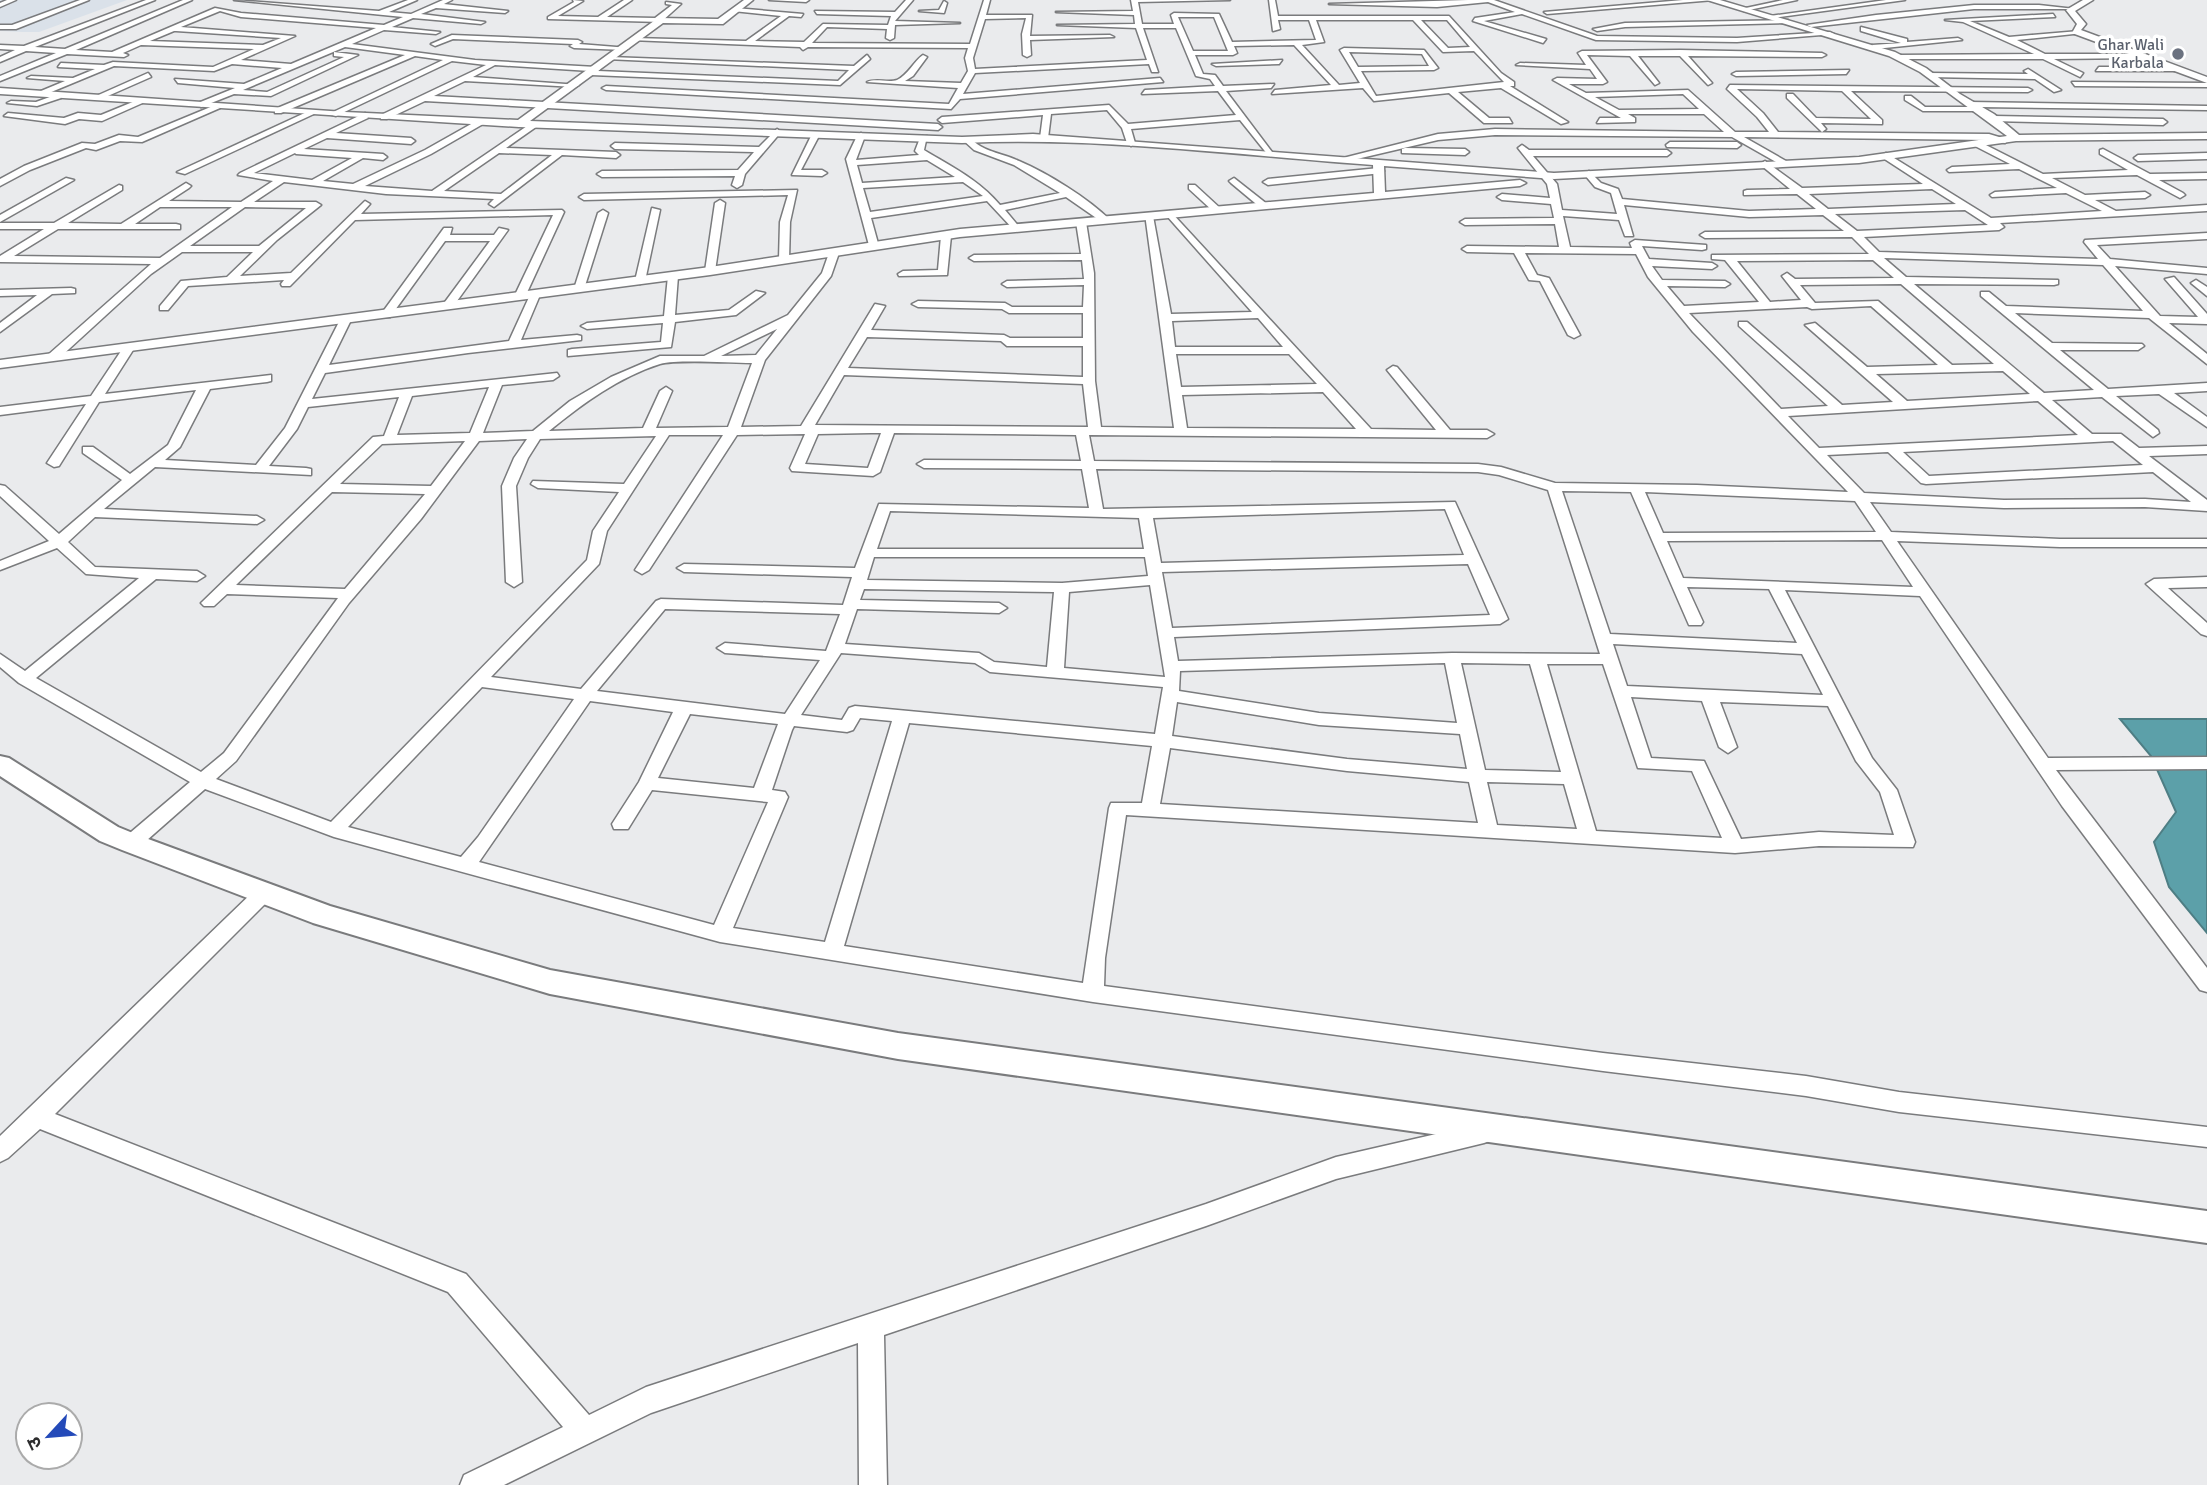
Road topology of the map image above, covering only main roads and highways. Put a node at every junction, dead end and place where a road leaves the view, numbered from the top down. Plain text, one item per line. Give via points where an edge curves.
1 (0, 764) edge
2 (2207, 1227) edge

1 - 2 main road via 109,834 131,843 323,915 550,982 898,1046

